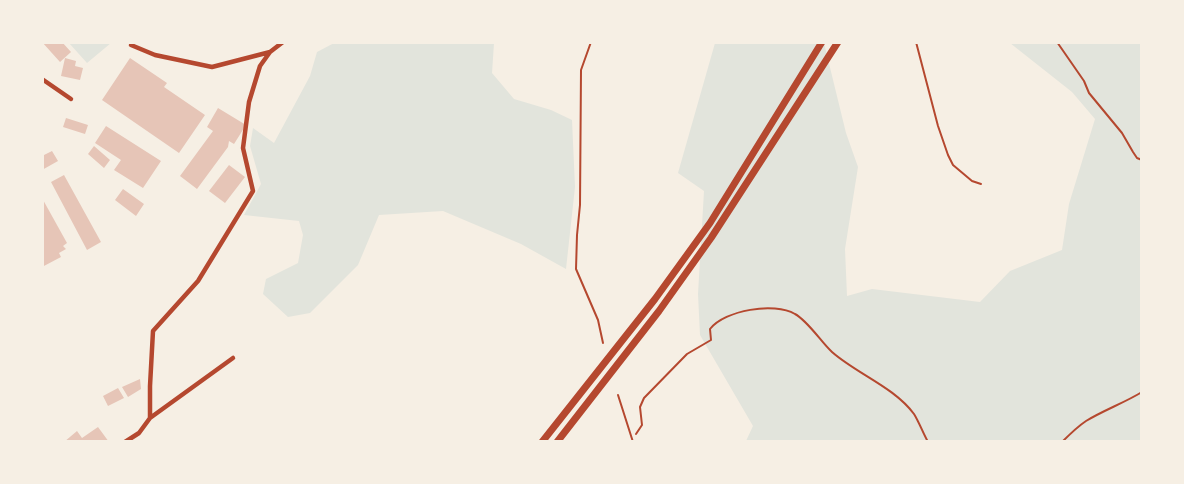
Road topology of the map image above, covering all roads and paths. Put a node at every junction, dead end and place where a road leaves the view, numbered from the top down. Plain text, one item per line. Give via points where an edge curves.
1 (283, 42) edge
2 (591, 42) edge
3 (822, 42) edge
4 (838, 42) edge
5 (916, 42) edge
6 (1057, 42) edge
7 (131, 45) dead end
8 (270, 52) junction
9 (42, 78) edge
10 (70, 99) dead end
11 (1142, 160) edge
12 (981, 184) dead end
13 (603, 343) dead end
14 (233, 358) dead end
15 (1142, 392) edge
16 (618, 395) dead end
17 (150, 418) junction
18 (633, 440) edge
19 (125, 442) edge
20 (542, 442) edge
21 (557, 442) edge
22 (928, 442) edge
23 (1062, 442) edge

1 - 8 street
2 - 13 lane via 581,70 576,269 598,320
3 - 20 highway via 710,223 655,299
4 - 21 highway via 660,311
5 - 12 lane via 948,155 953,165 972,181
6 - 11 path via 1089,94 1122,132 1137,158
7 - 8 street via 155,55 212,67
8 - 17 street via 260,66 249,102 243,148 253,191 198,280 153,331
9 - 10 street
14 - 17 street
15 - 23 path via 1086,421
16 - 18 lane
17 - 19 street via 138,433
18 - 22 path via 642,425 640,407 644,398 687,354 711,340 710,329 716,321 735,312 763,308 795,314 831,351 899,399 914,415

